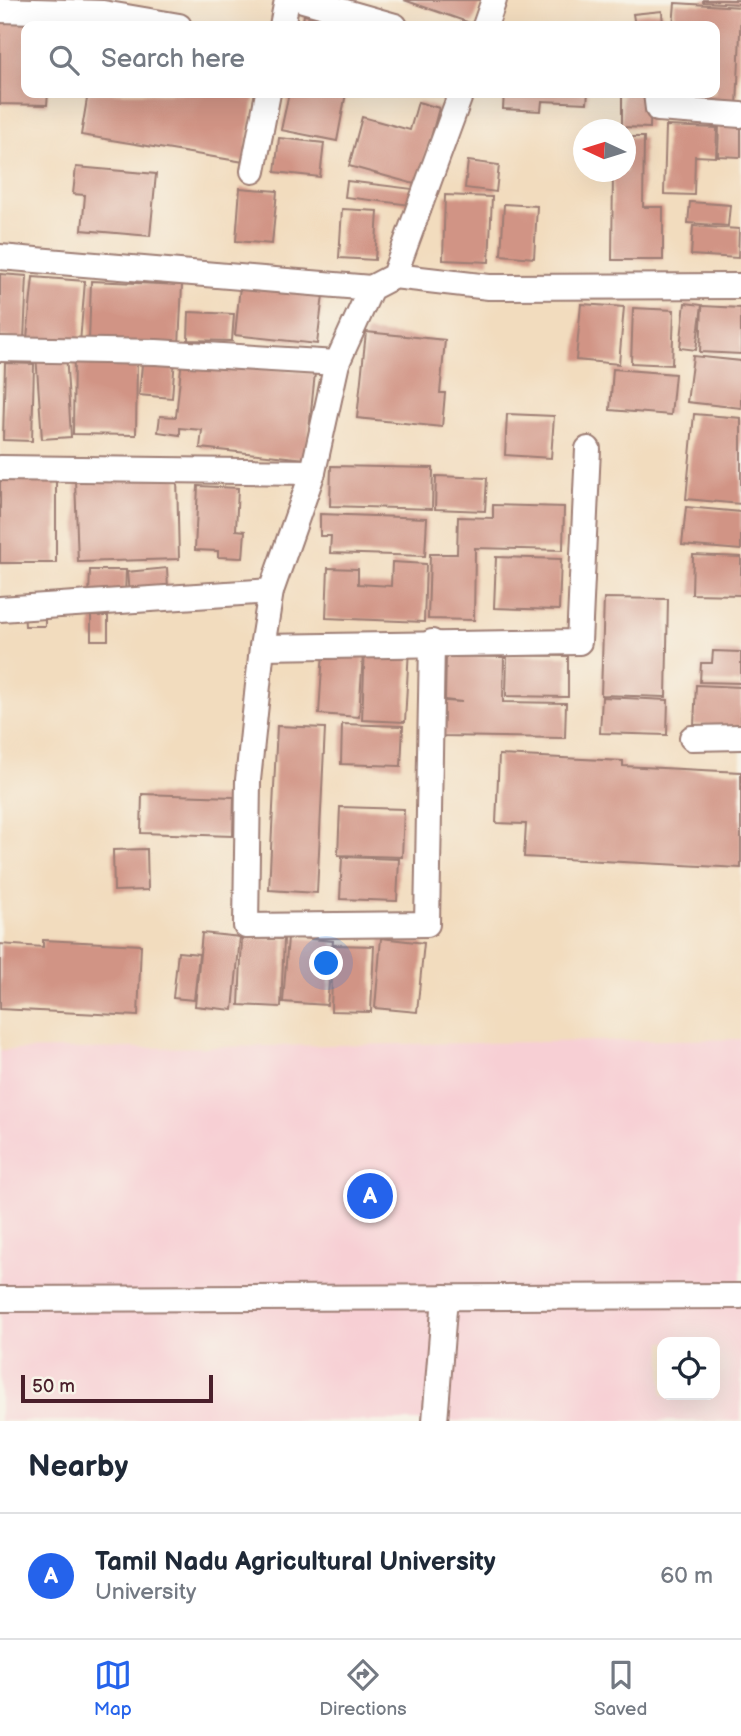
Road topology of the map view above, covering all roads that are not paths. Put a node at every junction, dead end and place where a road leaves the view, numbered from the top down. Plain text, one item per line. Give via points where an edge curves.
1 (287, 0) edge
2 (303, 0) edge
3 (494, 0) edge
4 (0, 10) edge
5 (150, 21) edge
6 (283, 21) edge
7 (377, 21) edge
8 (487, 21) edge
9 (267, 98) edge
10 (459, 98) edge
11 (657, 98) edge
12 (741, 116) edge
13 (253, 171) dead end
14 (0, 257) edge
15 (394, 276) junction
16 (741, 286) edge
17 (371, 288) junction
18 (0, 349) edge
19 (337, 363) junction
20 (588, 449) dead end
21 (0, 468) edge
22 (313, 472) junction
23 (271, 591) junction
24 (0, 609) edge
25 (432, 642) junction
26 (262, 647) junction
27 (741, 737) edge
28 (692, 738) dead end
29 (741, 1296) edge
30 (445, 1297) junction
31 (0, 1299) edge
32 (435, 1421) edge

1 - 6 street
2 - 7 street
3 - 8 street
4 - 5 street via 103,13
9 - 13 street
10 - 15 street
11 - 12 street via 658,109
14 - 17 street
15 - 16 street via 489,287
15 - 17 street
17 - 19 street
18 - 19 street
19 - 22 street
20 - 25 street via 579,642
21 - 22 street
22 - 23 street
23 - 24 street
23 - 26 street
25 - 26 street
25 - 26 street via 427,924 246,926 248,780
27 - 28 street
29 - 30 street
30 - 31 street
30 - 32 street

